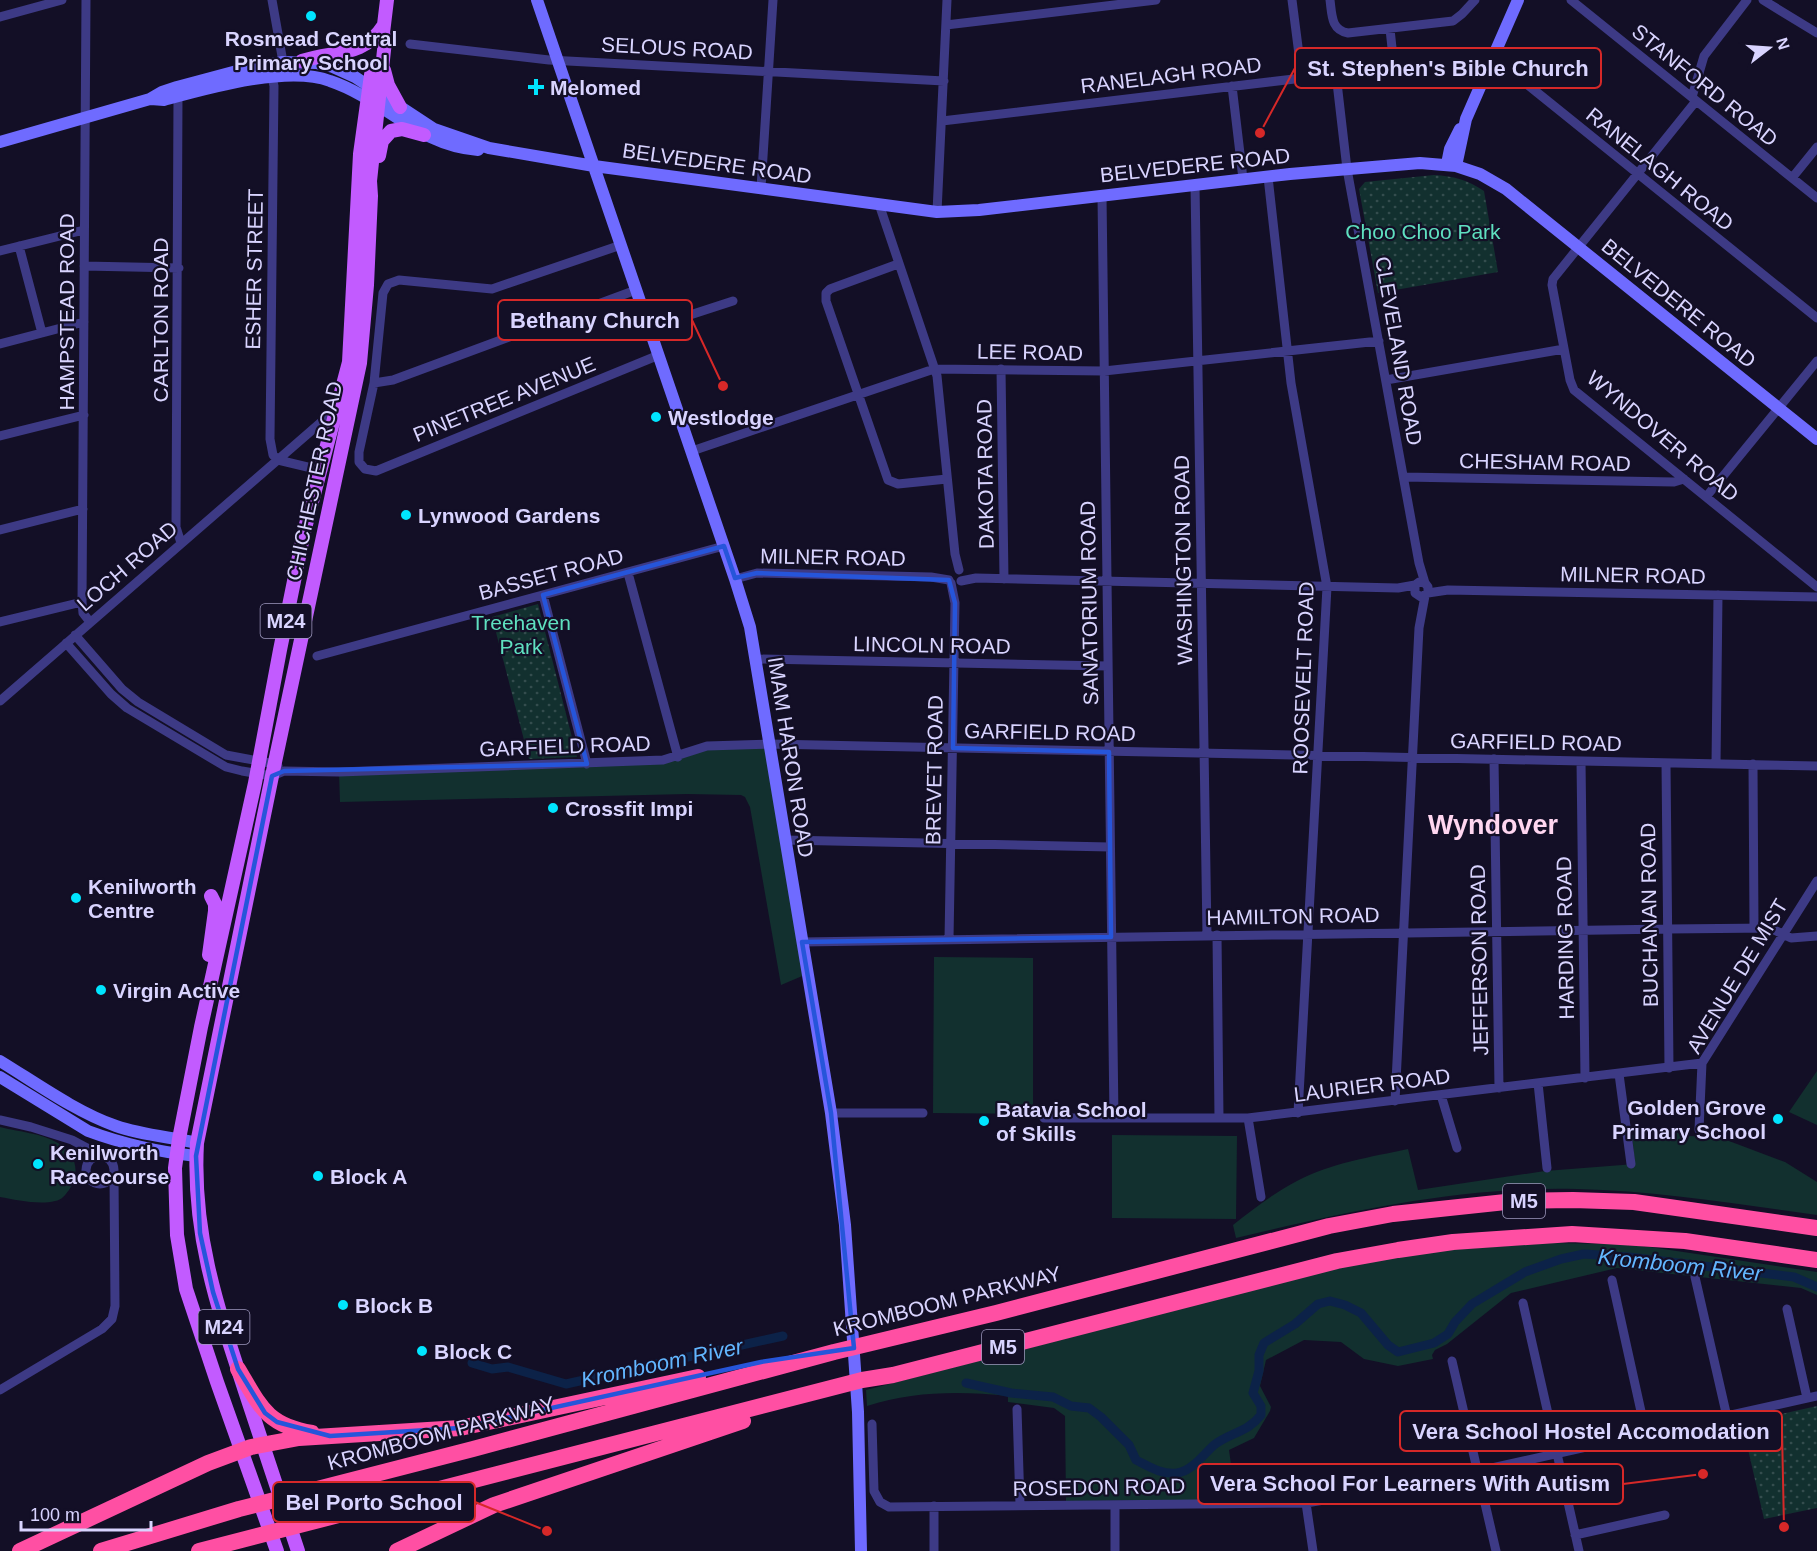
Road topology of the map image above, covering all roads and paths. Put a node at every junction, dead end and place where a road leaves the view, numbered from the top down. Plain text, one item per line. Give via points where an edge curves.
1 (62, 0) edge
2 (87, 0) edge
3 (272, 0) edge
4 (387, 0) edge
5 (537, 0) edge
6 (773, 0) edge
7 (948, 0) edge
8 (1156, 0) edge
9 (1292, 0) edge
10 (1330, 0) edge
11 (1475, 0) edge
12 (1518, 0) edge
13 (1571, 0) edge
14 (1747, 0) edge
15 (1763, 0) edge
16 (0, 17) edge
17 (946, 25) junction
18 (1392, 28) junction
19 (383, 29) junction
20 (1817, 33) edge
21 (410, 44) dead end
22 (382, 56) junction
23 (1492, 59) junction
24 (558, 60) junction
25 (283, 62) junction
26 (302, 62) junction
27 (1397, 66) junction
28 (769, 71) junction
29 (226, 73) junction
30 (1336, 74) junction
31 (272, 77) junction
32 (1302, 78) junction
33 (944, 81) junction
34 (1232, 86) junction
35 (178, 96) junction
36 (373, 96) junction
37 (150, 99) junction
38 (1694, 99) junction
39 (400, 108) junction
40 (86, 118) junction
41 (942, 121) junction
42 (424, 135) junction
43 (0, 142) edge
44 (1817, 147) edge
45 (489, 148) junction
46 (1451, 165) junction
47 (594, 166) junction
48 (1347, 169) junction
49 (1638, 174) junction
50 (1268, 177) junction
51 (1792, 178) junction
52 (1243, 179) junction
53 (1195, 185) junction
54 (761, 188) junction
55 (371, 196) junction
56 (1102, 196) junction
57 (1817, 198) edge
58 (879, 204) junction
59 (937, 212) junction
60 (84, 230) junction
61 (621, 245) junction
62 (19, 246) junction
63 (1578, 247) junction
64 (0, 251) edge
65 (898, 264) junction
66 (84, 266) junction
67 (179, 268) junction
68 (636, 290) junction
69 (733, 301) dead end
70 (1817, 318) edge
71 (84, 322) junction
72 (650, 328) junction
73 (42, 333) junction
74 (1379, 341) junction
75 (0, 344) edge
76 (1564, 349) junction
77 (1288, 351) junction
78 (659, 354) junction
79 (1817, 361) edge
80 (1198, 362) junction
81 (934, 369) junction
82 (1001, 369) junction
83 (1104, 371) junction
84 (1386, 380) junction
85 (374, 383) junction
86 (858, 395) junction
87 (338, 407) junction
88 (1779, 408) junction
89 (84, 415) junction
90 (0, 436) edge
91 (1817, 439) edge
92 (692, 451) junction
93 (278, 460) junction
94 (320, 470) junction
95 (1404, 477) junction
96 (947, 479) junction
97 (1684, 479) junction
98 (1706, 497) junction
99 (83, 509) junction
100 (0, 530) edge
101 (181, 543) junction
102 (724, 546) junction
103 (628, 573) junction
104 (955, 577) junction
105 (735, 579) junction
106 (1004, 579) junction
107 (1107, 581) junction
108 (1201, 584) junction
109 (1328, 587) junction
110 (1817, 587) edge
111 (1421, 589) junction
112 (543, 595) junction
113 (1718, 595) junction
114 (1817, 597) edge
115 (82, 602) junction
116 (0, 622) edge
117 (90, 622) junction
118 (75, 635) junction
119 (66, 643) junction
120 (317, 656) dead end
121 (756, 659) junction
122 (954, 663) junction
123 (1108, 666) junction
124 (0, 701) edge
125 (770, 744) junction
126 (953, 748) junction
127 (1109, 752) junction
128 (1204, 753) junction
129 (1318, 756) junction
130 (678, 757) junction
131 (1412, 758) junction
132 (1494, 759) junction
133 (1581, 761) junction
134 (1666, 763) junction
135 (587, 764) junction
136 (1716, 764) junction
137 (1753, 764) junction
138 (1817, 766) edge
139 (258, 767) junction
140 (277, 770) junction
141 (785, 840) junction
142 (950, 844) junction
143 (1110, 847) junction
144 (1817, 881) edge
145 (211, 896) dead end
146 (1754, 928) junction
147 (1668, 929) junction
148 (1582, 930) junction
149 (1496, 931) junction
150 (1308, 933) junction
151 (1403, 933) junction
152 (1783, 934) junction
153 (1212, 935) junction
154 (1817, 936) edge
155 (1111, 937) junction
156 (949, 939) junction
157 (802, 942) junction
158 (209, 989) junction
159 (0, 1061) edge
160 (1702, 1063) junction
161 (1669, 1068) junction
162 (1619, 1074) junction
163 (0, 1077) edge
164 (1585, 1078) junction
165 (1538, 1083) junction
166 (1499, 1088) junction
167 (1442, 1095) junction
168 (1395, 1101) junction
169 (831, 1113) junction
170 (923, 1113) dead end
171 (1298, 1113) junction
172 (1114, 1118) junction
173 (1219, 1118) junction
174 (1248, 1118) junction
175 (1044, 1119) dead end
176 (0, 1120) edge
177 (1700, 1130) dead end
178 (66, 1139) junction
179 (178, 1139) junction
180 (1457, 1148) dead end
181 (197, 1149) junction
182 (177, 1153) junction
183 (100, 1155) junction
184 (1631, 1164) dead end
185 (86, 1165) junction
186 (1546, 1168) dead end
187 (114, 1176) junction
188 (101, 1185) junction
189 (1261, 1197) dead end
190 (113, 1216) junction
191 (1817, 1228) edge
192 (1817, 1260) edge
193 (1695, 1278) dead end
194 (1612, 1280) dead end
195 (1523, 1303) dead end
196 (1787, 1309) dead end
197 (834, 1352) junction
198 (1452, 1361) dead end
199 (238, 1369) junction
200 (893, 1375) junction
201 (0, 1390) edge
202 (1817, 1396) edge
203 (1807, 1398) junction
204 (1017, 1409) dead end
205 (1727, 1417) junction
206 (872, 1424) dead end
207 (1646, 1434) junction
208 (330, 1436) junction
209 (262, 1445) junction
210 (241, 1450) junction
211 (1557, 1453) junction
212 (1477, 1472) junction
213 (1306, 1503) junction
214 (1114, 1504) junction
215 (1020, 1505) junction
216 (934, 1506) junction
217 (1665, 1515) dead end
218 (1575, 1535) junction
219 (297, 1550) edge
220 (400, 1550) edge
221 (20, 1551) edge
222 (101, 1551) edge
223 (199, 1551) edge
224 (278, 1551) edge
225 (861, 1551) edge
226 (933, 1551) edge
227 (1115, 1551) edge
228 (1313, 1551) edge
229 (1496, 1551) edge
230 (1579, 1551) edge

1 - 16 street
2 - 40 street, HAMPSTEAD ROAD
3 - 25 street
4 - 19 main road, CHICHESTER ROAD / M24
5 - 24 main road, IMAM HARON ROAD
6 - 28 street
7 - 17 street
8 - 17 street
9 - 32 street
10 - 18 street via 1333,22 1342,32
11 - 18 street via 1453,21
12 - 23 main road
13 - 38 street, STANFORD ROAD
14 - 38 street via 1704,56
15 - 20 street
17 - 33 street
18 - 27 street
19 - 22 main road, CHICHESTER ROAD / M24
19 - 26 main road via 372,42 360,48
19 - 36 main road, CHICHESTER ROAD / M24 via 377,45
21 - 24 street, SELOUS ROAD
22 - 36 main road, CHICHESTER ROAD / M24
22 - 39 main road via 388,86
23 - 27 street, RANELAGH ROAD via 1487,56
23 - 46 main road
23 - 49 street, RANELAGH ROAD
24 - 28 street, SELOUS ROAD
24 - 47 main road, IMAM HARON ROAD
25 - 26 main road
25 - 29 main road
26 - 36 main road via 342,70
27 - 30 street, RANELAGH ROAD
28 - 33 street, SELOUS ROAD
28 - 54 street
29 - 31 main road via 261,71
29 - 37 main road
30 - 32 street, RANELAGH ROAD
30 - 48 street, CLEVELAND ROAD
31 - 35 main road
31 - 36 main road via 321,78
31 - 93 street, ESHER STREET via 270,439
32 - 34 street, RANELAGH ROAD
33 - 41 street
34 - 41 street, RANELAGH ROAD
34 - 52 street
35 - 37 main road
35 - 67 street, CARLTON ROAD
36 - 39 main road, BELVEDERE ROAD
36 - 42 main road, BELVEDERE ROAD
36 - 55 main road, CHICHESTER ROAD / M24
36 - 87 main road, CHICHESTER ROAD / M24 via 358,177 351,348
37 - 40 main road
38 - 49 street, WYNDOVER ROAD
38 - 51 street, STANFORD ROAD
39 - 45 main road, BELVEDERE ROAD via 434,129
40 - 43 main road
40 - 60 street, HAMPSTEAD ROAD
41 - 59 street
42 - 45 main road, BELVEDERE ROAD via 464,148
42 - 55 main road via 396,129 386,135
44 - 51 street
45 - 47 main road, BELVEDERE ROAD
46 - 48 main road, BELVEDERE ROAD via 1420,163
46 - 63 main road, BELVEDERE ROAD via 1500,185
47 - 54 main road, BELVEDERE ROAD
47 - 61 main road, IMAM HARON ROAD
48 - 50 main road, BELVEDERE ROAD
48 - 74 street, CLEVELAND ROAD
49 - 63 street, WYNDOVER ROAD
49 - 70 street, RANELAGH ROAD
50 - 52 main road, BELVEDERE ROAD
50 - 77 street, ROOSEVELT ROAD
51 - 57 street, STANFORD ROAD
52 - 53 main road, BELVEDERE ROAD
53 - 56 main road, BELVEDERE ROAD
53 - 80 street, WASHINGTON ROAD
54 - 58 main road, BELVEDERE ROAD
55 - 140 main road, CHICHESTER ROAD / M24 via 360,363
56 - 59 main road, BELVEDERE ROAD
56 - 83 street, SANATORIUM ROAD
58 - 59 main road, BELVEDERE ROAD
58 - 65 street, BREVET ROAD
60 - 62 street
60 - 66 street, HAMPSTEAD ROAD
61 - 68 main road, IMAM HARON ROAD
61 - 85 street via 492,289 399,280 388,284 383,292
62 - 64 street
62 - 73 street
63 - 76 street, WYNDOVER ROAD via 1552,281
63 - 88 main road, BELVEDERE ROAD
65 - 81 street, BREVET ROAD
65 - 86 street via 825,293
66 - 67 street
66 - 71 street, HAMPSTEAD ROAD
67 - 101 street, CARLTON ROAD via 176,526
68 - 72 main road, IMAM HARON ROAD
68 - 85 street via 393,380
69 - 72 street
71 - 73 street
71 - 89 street, HAMPSTEAD ROAD
72 - 78 main road, IMAM HARON ROAD
73 - 75 street
74 - 77 street, LEE ROAD
74 - 84 street, CLEVELAND ROAD
76 - 84 street
76 - 97 street, WYNDOVER ROAD via 1574,390
77 - 80 street, LEE ROAD
77 - 109 street, ROOSEVELT ROAD
78 - 85 street, PINETREE AVENUE via 369,471 359,462 359,452
78 - 92 main road, IMAM HARON ROAD
79 - 88 street
80 - 83 street, LEE ROAD
80 - 108 street, WASHINGTON ROAD
81 - 82 street, LEE ROAD
81 - 86 street, LEE ROAD
81 - 96 street, BREVET ROAD
82 - 83 street, LEE ROAD
82 - 106 street, DAKOTA ROAD
83 - 107 street, SANATORIUM ROAD
84 - 95 street, CLEVELAND ROAD
86 - 92 street, LEE ROAD
86 - 96 street via 888,480 898,484
87 - 93 street, LOCH ROAD
87 - 94 main road, CHICHESTER ROAD / M24
88 - 91 main road, BELVEDERE ROAD
88 - 98 street
89 - 90 street
89 - 99 street, HAMPSTEAD ROAD
92 - 102 main road, IMAM HARON ROAD
93 - 94 street
93 - 101 street, LOCH ROAD
94 - 139 main road, CHICHESTER ROAD / M24
95 - 97 street, CHESHAM ROAD via 1672,482
95 - 111 street, CLEVELAND ROAD
96 - 104 street, BREVET ROAD
97 - 98 street, WYNDOVER ROAD
98 - 110 street, WYNDOVER ROAD
99 - 100 street
99 - 115 street, HAMPSTEAD ROAD
101 - 117 street, LOCH ROAD
102 - 103 street, BASSET ROAD
102 - 105 main road, IMAM HARON ROAD
103 - 112 street, BASSET ROAD
103 - 130 street
104 - 105 street, MILNER ROAD via 753,573
104 - 106 street, MILNER ROAD
104 - 122 street, BREVET ROAD
105 - 121 main road, IMAM HARON ROAD
106 - 107 street, MILNER ROAD
107 - 108 street, MILNER ROAD
107 - 123 street, SANATORIUM ROAD
108 - 109 street, MILNER ROAD
108 - 128 street, WASHINGTON ROAD
109 - 111 street, MILNER ROAD
109 - 129 street, ROOSEVELT ROAD
111 - 113 street, MILNER ROAD
111 - 131 street, CLEVELAND ROAD
112 - 120 street, BASSET ROAD
112 - 135 street
113 - 114 street, MILNER ROAD
113 - 136 street
115 - 116 street
115 - 117 street, HAMPSTEAD ROAD via 83,613
117 - 118 street, LOCH ROAD
118 - 119 street, LOCH ROAD
118 - 139 street, GARFIELD ROAD via 129,696 221,752
119 - 124 street, LOCH ROAD
119 - 139 street, GARFIELD ROAD via 127,708 226,767
121 - 122 street, LINCOLN ROAD
121 - 125 main road, IMAM HARON ROAD
122 - 123 street, LINCOLN ROAD
122 - 126 street, BREVET ROAD
123 - 127 street, SANATORIUM ROAD
125 - 126 street, GARFIELD ROAD
125 - 130 street, GARFIELD ROAD via 707,746
125 - 141 main road, IMAM HARON ROAD
126 - 127 street, GARFIELD ROAD
126 - 142 street, BREVET ROAD
127 - 128 street, GARFIELD ROAD
127 - 143 street, SANATORIUM ROAD
128 - 129 street, GARFIELD ROAD
128 - 153 street, WASHINGTON ROAD
129 - 131 street, GARFIELD ROAD
129 - 150 street, ROOSEVELT ROAD
130 - 135 street, GARFIELD ROAD
131 - 132 street, GARFIELD ROAD
131 - 151 street, CLEVELAND ROAD
132 - 133 street, GARFIELD ROAD
132 - 149 street, JEFFERSON ROAD
133 - 134 street, GARFIELD ROAD
133 - 148 street, HARDING ROAD
134 - 136 street, GARFIELD ROAD
134 - 147 street, BUCHANAN ROAD
135 - 140 street, GARFIELD ROAD via 339,772
136 - 137 street, GARFIELD ROAD
137 - 138 street, GARFIELD ROAD
137 - 146 street
139 - 140 street, GARFIELD ROAD
139 - 158 main road, CHICHESTER ROAD / M24
140 - 181 main road, CHICHESTER ROAD / M24
141 - 142 street
141 - 157 main road, IMAM HARON ROAD
142 - 143 street
142 - 156 street, BREVET ROAD
143 - 155 street, SANATORIUM ROAD
144 - 152 street, AVENUE DE MIST
145 - 158 main road via 215,911 206,977
146 - 147 street, HAMILTON ROAD
146 - 152 street, HAMILTON ROAD via 1770,928
147 - 148 street, HAMILTON ROAD
147 - 161 street, BUCHANAN ROAD
148 - 149 street, HAMILTON ROAD
148 - 164 street, HARDING ROAD
149 - 151 street, HAMILTON ROAD
149 - 166 street, JEFFERSON ROAD
150 - 151 street, HAMILTON ROAD
150 - 153 street, HAMILTON ROAD
150 - 171 street, ROOSEVELT ROAD
151 - 168 street, CLEVELAND ROAD
152 - 154 street, HAMILTON ROAD via 1791,938
152 - 160 street, AVENUE DE MIST
153 - 155 street, HAMILTON ROAD
153 - 173 street, WASHINGTON ROAD
155 - 156 street, HAMILTON ROAD
155 - 172 street, SANATORIUM ROAD
156 - 157 street, HAMILTON ROAD
157 - 169 main road, IMAM HARON ROAD
158 - 179 main road, CHICHESTER ROAD / M24
159 - 179 main road via 95,1117 127,1130
160 - 161 street, LAURIER ROAD
160 - 177 street, AVENUE DE MIST
161 - 162 street, LAURIER ROAD
162 - 164 street, LAURIER ROAD
162 - 184 street
163 - 182 main road via 88,1131 120,1143
164 - 165 street, LAURIER ROAD
165 - 166 street, LAURIER ROAD
165 - 186 street
166 - 167 street, LAURIER ROAD
167 - 168 street, LAURIER ROAD
167 - 180 street
168 - 171 street, LAURIER ROAD
169 - 170 street
169 - 225 main road, IMAM HARON ROAD via 852,1311
171 - 174 street, LAURIER ROAD
172 - 173 street, LAURIER ROAD
172 - 175 street, LAURIER ROAD
173 - 174 street, LAURIER ROAD
174 - 189 street
176 - 178 street
178 - 183 street
178 - 185 street via 80,1151
179 - 181 main road
179 - 182 main road, M24
181 - 182 main road
181 - 199 main road, M24 via 204,1256
182 - 210 main road, M24 via 177,1235 186,1289
183 - 185 street
183 - 187 street via 114,1164
185 - 188 street via 90,1181
187 - 188 street
187 - 190 street
188 - 190 street
190 - 201 street via 112,1319 96,1333
191 - 197 highway, KROMBOOM PARKWAY / M5 via 1623,1202 1515,1201 1393,1214 1329,1226
192 - 200 highway, M5 via 1685,1241 1572,1234 1453,1242 1337,1262
193 - 205 street
194 - 207 street
195 - 211 street
196 - 203 street
197 - 208 highway via 761,1362 460,1428
197 - 222 highway, KROMBOOM PARKWAY / M5 via 246,1507
198 - 212 street
199 - 208 highway via 265,1413 277,1422
199 - 209 main road, M24
200 - 220 highway via 504,1501
200 - 223 highway, M5
202 - 203 street, ROSEDON ROAD
203 - 205 street, ROSEDON ROAD
204 - 215 street
205 - 207 street, ROSEDON ROAD
206 - 216 street, ROSEDON ROAD via 877,1499 889,1506
207 - 211 street, ROSEDON ROAD
208 - 209 highway
209 - 210 highway
209 - 219 main road, M24
210 - 221 highway
210 - 224 main road, M24
211 - 212 street, ROSEDON ROAD
211 - 218 street
212 - 213 street, ROSEDON ROAD
212 - 229 street
213 - 214 street, ROSEDON ROAD
213 - 228 street
214 - 215 street, ROSEDON ROAD
214 - 227 street
215 - 216 street, ROSEDON ROAD
216 - 226 street
217 - 218 street
218 - 230 street

